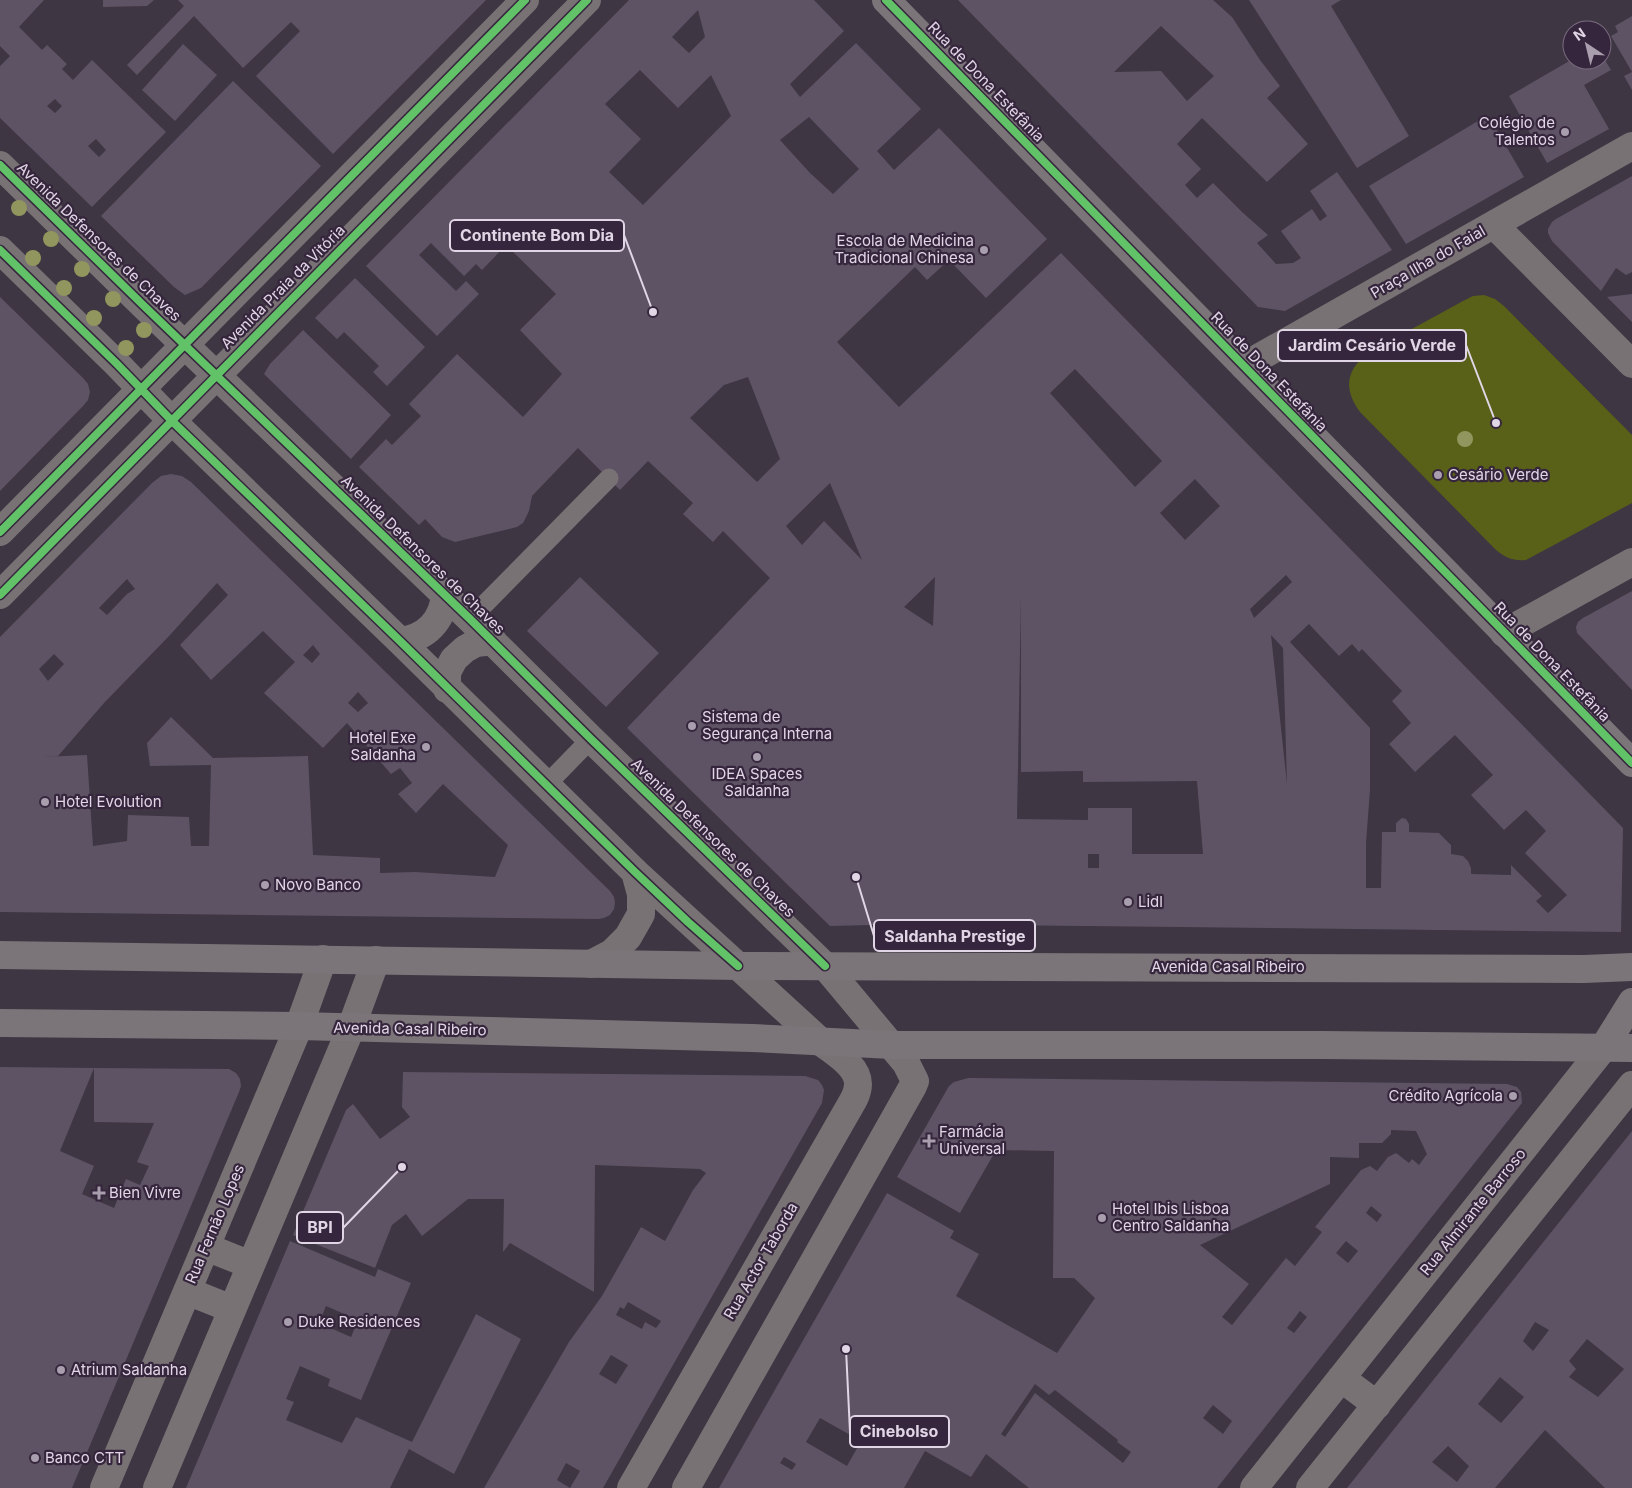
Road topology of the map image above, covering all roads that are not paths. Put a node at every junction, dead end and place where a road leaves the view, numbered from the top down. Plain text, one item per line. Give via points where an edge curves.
1 (525, 0) edge
2 (587, 0) edge
3 (886, 0) edge
4 (1632, 146) edge
5 (0, 165) edge
6 (1494, 224) junction
7 (0, 250) edge
8 (185, 345) junction
9 (1632, 364) edge
10 (1244, 366) junction
11 (216, 375) junction
12 (142, 389) junction
13 (172, 421) junction
14 (609, 478) dead end
15 (0, 532) edge
16 (1632, 562) edge
17 (0, 594) edge
18 (445, 594) junction
19 (470, 619) junction
20 (1504, 632) junction
21 (400, 640) junction
22 (493, 641) junction
23 (447, 689) junction
24 (591, 739) junction
25 (1632, 763) edge
26 (546, 785) junction
27 (635, 872) junction
28 (0, 955) edge
29 (323, 959) junction
30 (376, 960) junction
31 (591, 964) junction
32 (738, 966) junction
33 (825, 966) junction
34 (1632, 966) edge
35 (1632, 1002) edge
36 (0, 1022) edge
37 (299, 1026) junction
38 (351, 1028) junction
39 (820, 1041) junction
40 (892, 1044) junction
41 (1604, 1047) junction
42 (1632, 1048) edge
43 (1632, 1085) edge
44 (206, 1247) junction
45 (251, 1266) junction
46 (187, 1290) junction
47 (232, 1310) junction
48 (1341, 1378) junction
49 (1377, 1405) junction
50 (104, 1488) edge
51 (157, 1488) edge
52 (631, 1488) edge
53 (686, 1488) edge
54 (1254, 1488) edge
55 (1310, 1488) edge

1 - 8 street, Avenida Praia da Vitória
2 - 11 street, Avenida Praia da Vitória
3 - 10 street, Rua de Dona Estefânia
4 - 6 street
5 - 8 street, Avenida Defensores de Chaves
6 - 9 street, Praça Ilha do Faial
6 - 10 street, Praça Ilha do Faial
7 - 12 street
8 - 11 street, Avenida Defensores de Chaves
8 - 12 street, Avenida Praia da Vitória
10 - 20 street, Rua de Dona Estefânia
11 - 13 street, Avenida Praia da Vitória
11 - 18 street, Avenida Defensores de Chaves
12 - 13 street
12 - 15 street, Avenida Praia da Vitória
13 - 17 street, Avenida Praia da Vitória
13 - 21 street
14 - 19 lane
16 - 20 street
18 - 19 street, Avenida Defensores de Chaves
18 - 21 street via 444,607 430,628 421,635
19 - 22 street, Avenida Defensores de Chaves
20 - 25 street, Rua de Dona Estefânia
21 - 23 street
22 - 23 street via 476,643 454,659 448,672
22 - 24 street, Avenida Defensores de Chaves
23 - 26 street
24 - 26 lane
24 - 33 street, Avenida Defensores de Chaves
26 - 27 street
27 - 31 street via 641,894 641,914 628,937 612,953
27 - 32 street
28 - 29 street, Avenida Casal Ribeiro
29 - 30 street, Avenida Casal Ribeiro
29 - 37 street, Rua Fernão Lopes
30 - 31 street, Avenida Casal Ribeiro
30 - 38 street
31 - 32 street, Avenida Casal Ribeiro
32 - 33 street, Avenida Casal Ribeiro
32 - 39 street
33 - 34 street, Avenida Casal Ribeiro via 1574,969
33 - 40 street
35 - 41 street
36 - 37 street, Avenida Casal Ribeiro
37 - 38 street, Avenida Casal Ribeiro
37 - 44 street, Rua Fernão Lopes
38 - 39 street, Avenida Casal Ribeiro
38 - 45 street
39 - 40 street, Avenida Casal Ribeiro
39 - 52 street, Rua Actor Taborda via 856,1074 858,1085 854,1100
40 - 41 street, Avenida Casal Ribeiro
40 - 53 street via 915,1080 913,1086
41 - 42 street, Avenida Casal Ribeiro
41 - 48 street, Rua Almirante Barroso
43 - 49 street
44 - 45 street
44 - 46 street, Rua Fernão Lopes
45 - 47 street
46 - 47 street
46 - 50 street, Rua Fernão Lopes
47 - 51 street
48 - 49 street
48 - 54 street, Rua Almirante Barroso
49 - 55 street

